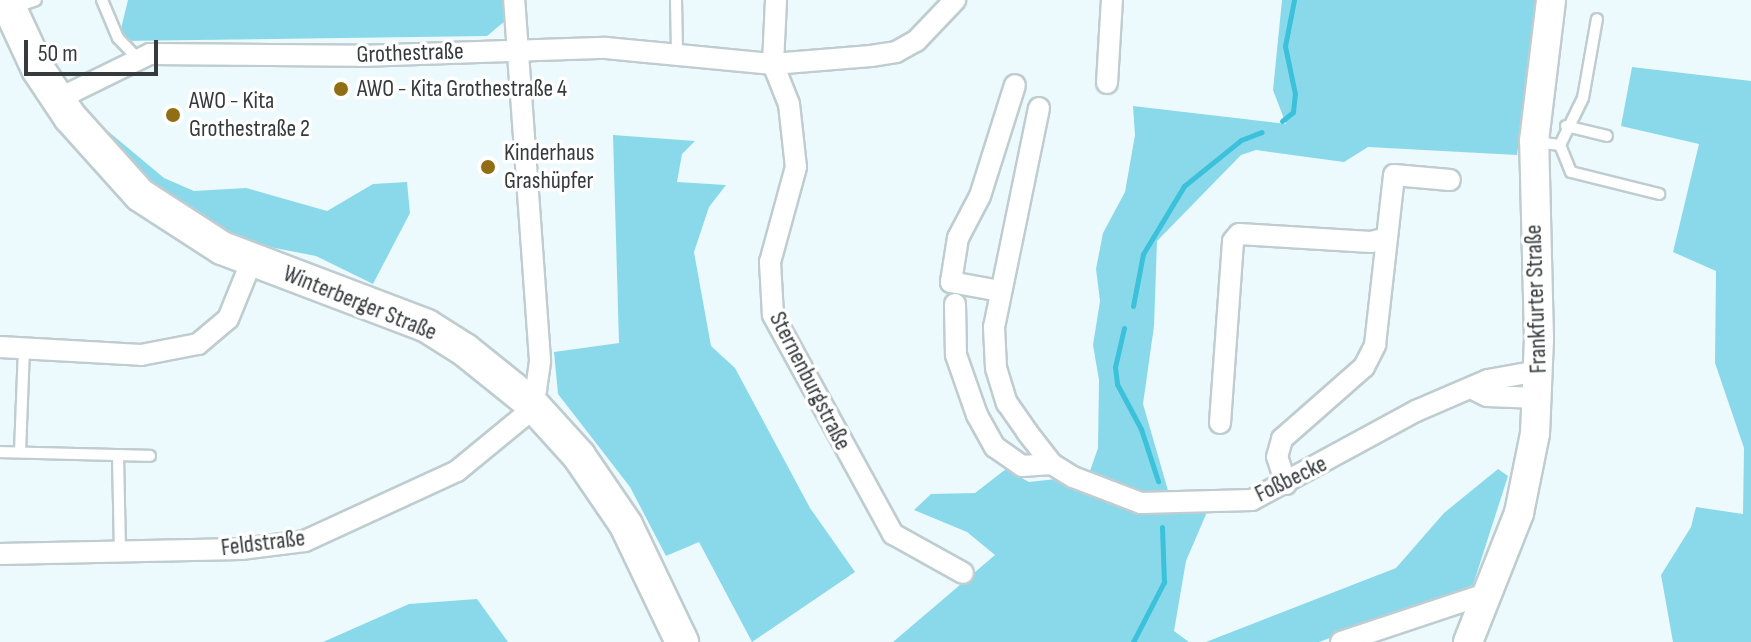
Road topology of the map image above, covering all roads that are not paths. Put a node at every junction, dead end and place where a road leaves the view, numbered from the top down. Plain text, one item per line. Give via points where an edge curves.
1 (102, 0) edge
2 (514, 0) edge
3 (676, 0) edge
4 (776, 0) edge
5 (955, 0) edge
6 (1112, 0) edge
7 (1551, 0) edge
8 (17, 3) edge
9 (1597, 19) dead end
10 (519, 50) junction
11 (677, 53) junction
12 (138, 59) junction
13 (773, 64) junction
14 (1107, 83) dead end
15 (1015, 85) dead end
16 (58, 99) junction
17 (1039, 108) dead end
18 (1566, 126) junction
19 (1607, 136) dead end
20 (1547, 143) junction
21 (1450, 180) dead end
22 (1659, 194) dead end
23 (1387, 238) junction
24 (252, 260) junction
25 (1000, 291) junction
26 (955, 304) dead end
27 (0, 347) edge
28 (24, 348) junction
29 (1539, 385) junction
30 (531, 403) junction
31 (1220, 423) dead end
32 (0, 452) edge
33 (20, 452) junction
34 (118, 456) junction
35 (150, 456) dead end
36 (1052, 464) junction
37 (1286, 484) junction
38 (120, 552) junction
39 (0, 554) edge
40 (963, 573) dead end
41 (1491, 592) junction
42 (682, 642) edge
43 (1341, 642) edge
44 (1468, 642) edge

1 - 12 lane via 118,38
2 - 10 street
3 - 11 lane
4 - 13 street, Sternenburgstraße
5 - 13 street, Grothestraße via 925,33 896,52
6 - 14 street
7 - 20 main road, Frankfurter Straße
8 - 16 main road, Winterberger Straße
9 - 18 lane via 1583,98
10 - 11 street, Grothestraße
10 - 12 street, Grothestraße via 150,54
10 - 30 street via 540,360
11 - 13 street, Grothestraße
12 - 16 street, Grothestraße
13 - 40 street, Sternenburgstraße via 789,104 796,167 770,262 773,315 893,534
15 - 25 street via 980,196 958,238 951,282
16 - 24 main road, Winterberger Straße via 101,156 140,195 189,230
17 - 25 street, Foßbecke
18 - 19 lane
18 - 20 lane
20 - 22 lane via 1571,172
20 - 29 main road, Frankfurter Straße
21 - 23 street via 1394,175
23 - 31 street via 1371,242 1239,234 1233,241
23 - 37 street via 1375,345 1364,367 1282,439 1277,457
24 - 28 street via 228,319 198,344 141,355
24 - 30 main road, Winterberger Straße via 427,326
25 - 36 street, Foßbecke via 994,327 996,368 1007,403
26 - 36 street, Foßbecke via 956,355 977,415 995,447 1022,466
27 - 28 street
28 - 33 lane
29 - 37 street, Foßbecke via 1501,376 1416,411
29 - 41 main road, Frankfurter Straße via 1519,513
30 - 38 street, Feldstraße via 513,427 457,471 305,541
30 - 42 main road, Winterberger Straße via 579,456 626,525
32 - 33 lane
33 - 34 lane
34 - 35 lane
34 - 38 lane
36 - 37 street, Foßbecke via 1141,503 1236,503
38 - 39 street, Feldstraße
41 - 43 street
41 - 44 main road, Frankfurter Straße

